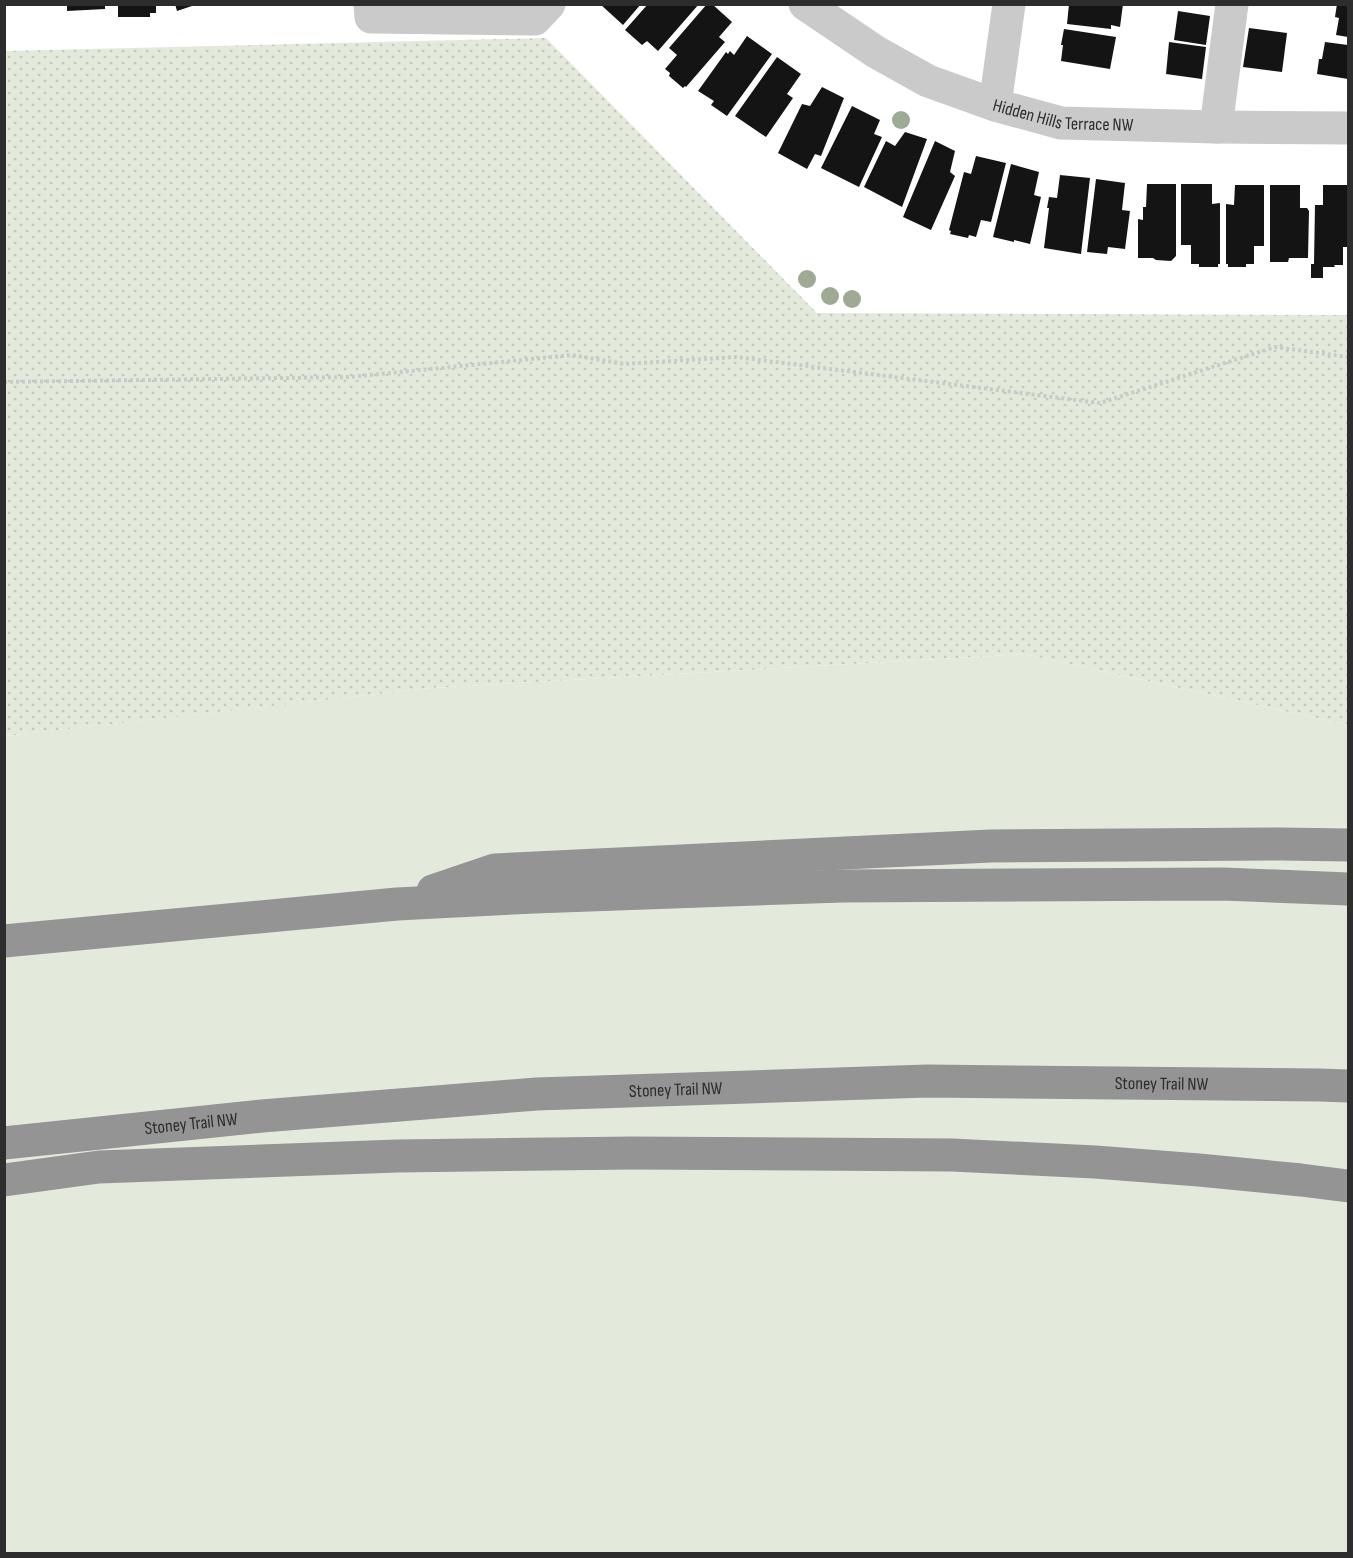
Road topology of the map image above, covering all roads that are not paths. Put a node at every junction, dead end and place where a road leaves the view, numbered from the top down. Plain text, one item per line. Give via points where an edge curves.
1 (370, 4) edge
2 (549, 4) edge
3 (805, 4) edge
4 (1009, 4) edge
5 (1232, 4) edge
6 (995, 105) junction
7 (1216, 127) junction
8 (1348, 128) edge
9 (1348, 845) edge
10 (1348, 889) edge
11 (397, 904) junction
12 (4, 941) edge
13 (1348, 1086) edge
14 (4, 1143) edge
15 (4, 1180) edge
16 (1348, 1186) edge

1 - 2 street via 371,17 535,19
3 - 6 street, Hidden Hills Terrace NW via 876,52 928,81
4 - 6 street
5 - 7 street
6 - 7 street, Hidden Hills Terrace NW via 1062,123
7 - 8 street, Hidden Hills Terrace NW
9 - 11 highway via 992,846 495,870
10 - 11 highway via 1223,884 842,886
11 - 12 highway
13 - 14 highway, Stoney Trail NW via 927,1081 537,1095 262,1116
15 - 16 highway via 99,1167 397,1156 632,1153 988,1156 1199,1170

